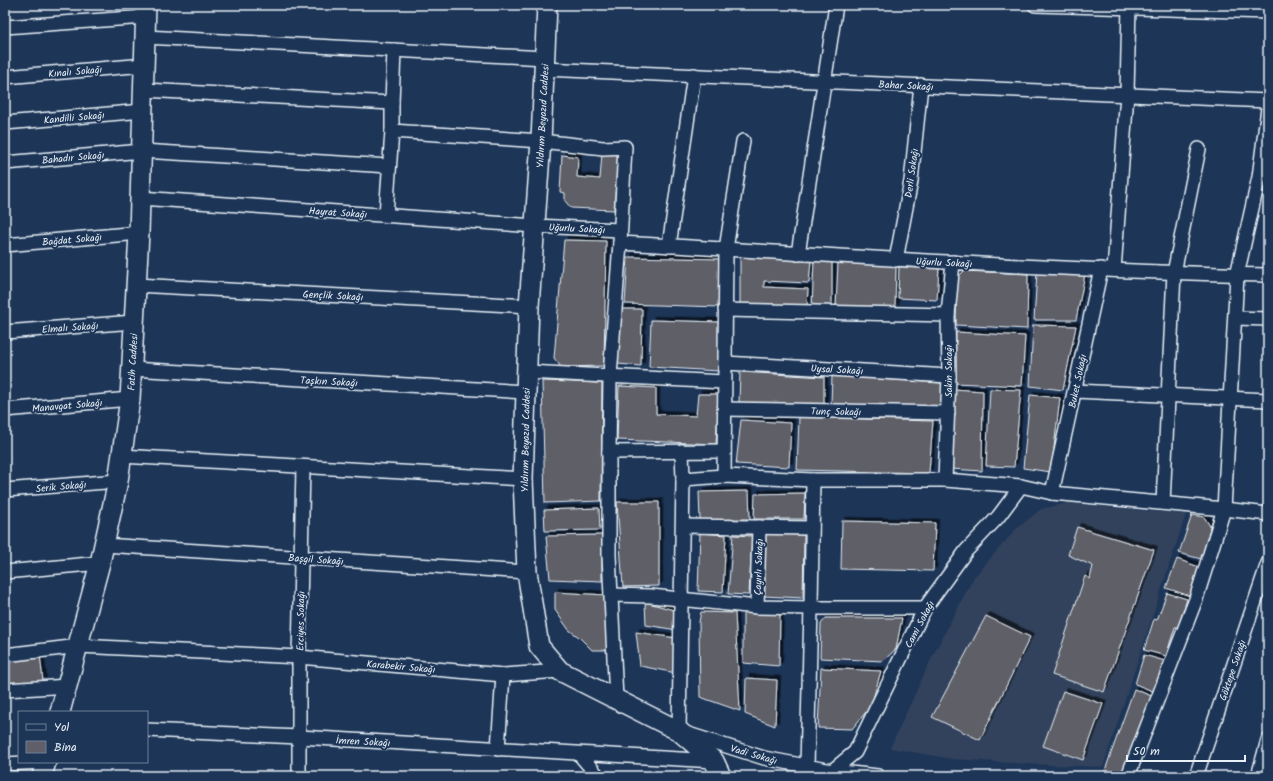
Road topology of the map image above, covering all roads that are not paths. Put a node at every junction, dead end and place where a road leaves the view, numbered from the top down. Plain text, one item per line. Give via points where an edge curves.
1 (547, 5) edge
2 (836, 5) edge
3 (1035, 5) edge
4 (1129, 6) edge
5 (146, 11) edge
6 (1268, 12) edge
7 (5, 27) edge
8 (145, 37) junction
9 (394, 50) junction
10 (545, 64) junction
11 (145, 65) junction
12 (694, 75) junction
13 (5, 77) edge
14 (824, 81) junction
15 (921, 85) junction
16 (144, 90) junction
17 (1127, 94) junction
18 (1268, 101) edge
19 (392, 103) junction
20 (1268, 108) edge
21 (143, 111) junction
22 (5, 123) edge
23 (392, 130) junction
24 (743, 141) dead end
25 (541, 142) junction
26 (1199, 149) dead end
27 (142, 151) junction
28 (5, 163) edge
29 (389, 166) junction
30 (140, 198) junction
31 (386, 215) junction
32 (535, 226) junction
33 (139, 233) junction
34 (620, 237) junction
35 (5, 244) edge
36 (669, 246) junction
37 (726, 249) junction
38 (798, 254) junction
39 (896, 260) junction
40 (953, 262) junction
41 (1108, 270) junction
42 (1174, 273) junction
43 (1237, 275) junction
44 (1268, 275) edge
45 (136, 285) junction
46 (529, 306) junction
47 (725, 310) junction
48 (948, 315) junction
49 (1235, 318) junction
50 (1268, 319) edge
51 (134, 322) junction
52 (5, 332) edge
53 (725, 363) junction
54 (131, 369) junction
55 (527, 372) junction
56 (610, 376) junction
57 (949, 376) junction
58 (724, 382) junction
59 (1075, 391) junction
60 (526, 392) junction
61 (1168, 396) junction
62 (1230, 398) junction
63 (130, 399) junction
64 (1268, 400) edge
65 (724, 409) junction
66 (5, 410) edge
67 (948, 413) junction
68 (682, 451) junction
69 (724, 451) junction
70 (609, 452) junction
71 (121, 456) junction
72 (303, 467) junction
73 (724, 476) junction
74 (524, 479) junction
75 (683, 479) junction
76 (813, 480) junction
77 (945, 480) junction
78 (118, 481) junction
79 (1021, 486) junction
80 (5, 490) edge
81 (1052, 494) junction
82 (1163, 503) junction
83 (1224, 509) junction
84 (1268, 514) edge
85 (683, 526) junction
86 (760, 527) junction
87 (812, 528) junction
88 (104, 545) junction
89 (301, 558) junction
90 (1268, 563) edge
91 (100, 564) junction
92 (5, 572) edge
93 (527, 572) junction
94 (611, 595) junction
95 (681, 600) junction
96 (757, 607) junction
97 (811, 608) junction
98 (925, 608) junction
99 (79, 646) junction
100 (5, 655) edge
101 (299, 658) junction
102 (560, 671) junction
103 (503, 675) junction
104 (68, 686) junction
105 (5, 690) edge
106 (616, 699) junction
107 (60, 711) edge
108 (148, 730) edge
109 (679, 731) junction
110 (299, 737) junction
111 (1268, 740) edge
112 (498, 749) junction
113 (579, 754) junction
114 (25, 763) edge
115 (45, 763) edge
116 (5, 764) edge
117 (717, 769) edge
118 (810, 771) edge
119 (832, 771) junction
120 (42, 776) edge
121 (299, 776) edge
122 (598, 776) edge
123 (878, 776) edge
124 (1128, 776) edge
125 (1196, 776) edge
126 (1258, 776) edge

1 - 10 main road, Yıldırım Beyazıd Caddesi
2 - 14 street
3 - 4 street
4 - 6 street
4 - 17 street, Buket Sokağı
5 - 7 street
5 - 8 main road, Fatih Caddesi
8 - 9 street, Bahar Sokağı
8 - 11 main road, Fatih Caddesi
9 - 10 street, Bahar Sokağı
9 - 19 street
10 - 12 street, Bahar Sokağı
10 - 25 main road, Yıldırım Beyazıd Caddesi
11 - 13 street, Kınalı Sokağı
11 - 16 main road, Fatih Caddesi
12 - 14 street, Bahar Sokağı
12 - 36 street
14 - 15 street, Bahar Sokağı
14 - 38 street
15 - 17 street, Bahar Sokağı
15 - 39 street, Derli Sokağı via 911,181
16 - 19 street
16 - 21 main road, Fatih Caddesi
17 - 18 street, Bahar Sokağı
17 - 41 street, Buket Sokağı
19 - 23 street
20 - 43 street via 1258,177
21 - 22 street, Kandilli Sokağı
21 - 27 main road, Fatih Caddesi
23 - 25 street
23 - 29 street
24 - 37 street
25 - 32 main road, Yıldırım Beyazıd Caddesi
25 - 34 street via 603,148 625,147
26 - 42 street
27 - 28 street, Bahadır Sokağı
27 - 29 street, Bahadır Sokağı
27 - 30 main road, Fatih Caddesi
29 - 31 street
30 - 31 street, Hayrat Sokağı
30 - 33 main road, Fatih Caddesi
31 - 32 street, Hayrat Sokağı
32 - 34 street, Uğurlu Sokağı
32 - 46 main road, Yıldırım Beyazıd Caddesi
33 - 35 street, Bağdat Sokağı
33 - 45 main road, Fatih Caddesi
34 - 36 street, Uğurlu Sokağı
34 - 56 street
36 - 37 street, Uğurlu Sokağı
37 - 38 street, Uğurlu Sokağı
37 - 47 street
38 - 39 street, Uğurlu Sokağı
39 - 40 street, Uğurlu Sokağı
40 - 41 street, Uğurlu Sokağı
40 - 48 street, Sakin Sokağı
41 - 42 street, Uğurlu Sokağı
41 - 59 street, Buket Sokağı
42 - 43 street, Uğurlu Sokağı
42 - 61 street
43 - 44 street, Uğurlu Sokağı
43 - 49 street
45 - 46 street, Gençlik Sokağı
45 - 51 main road, Fatih Caddesi
46 - 55 main road, Yıldırım Beyazıd Caddesi
47 - 48 street
47 - 53 street
48 - 57 street, Sakin Sokağı
49 - 50 street
49 - 62 street
51 - 52 street, Elmalı Sokağı
51 - 54 main road, Fatih Caddesi
53 - 57 street, Uysal Sokağı
53 - 58 street
54 - 60 street, Taşkın Sokağı
54 - 63 main road, Fatih Caddesi
55 - 56 street
55 - 60 main road, Yıldırım Beyazıd Caddesi
56 - 58 street
56 - 70 street
57 - 67 street, Sakin Sokağı
58 - 65 street
59 - 61 street
59 - 81 street, Buket Sokağı
60 - 74 main road, Yıldırım Beyazıd Caddesi
61 - 62 street
61 - 82 street
62 - 64 street
62 - 83 street
63 - 66 street, Manavgat Sokağı
63 - 71 main road, Fatih Caddesi
65 - 67 street, Tunç Sokağı
65 - 69 street
67 - 77 street, Sakin Sokağı
68 - 69 street
68 - 70 street
68 - 75 street
69 - 73 street
70 - 94 street
71 - 72 street
71 - 78 main road, Fatih Caddesi
72 - 74 street
72 - 89 street, Erciyes Sokağı
73 - 75 street
73 - 76 street
74 - 93 main road, Yıldırım Beyazıd Caddesi
75 - 85 street
76 - 77 street
76 - 87 street
77 - 79 street
78 - 80 street, Serik Sokağı
78 - 88 main road, Fatih Caddesi
79 - 81 street
79 - 98 street, Cami Sokağı via 998,517 966,551
81 - 82 street
82 - 83 street
83 - 84 street
83 - 124 street via 1196,599
85 - 86 street, Çayırlı Sokağı
85 - 95 street
86 - 87 street, Çayırlı Sokağı
86 - 96 street, Çayırlı Sokağı
87 - 97 street
88 - 89 street, Başgil Sokağı
88 - 91 main road, Fatih Caddesi
89 - 93 street, Başgil Sokağı
89 - 101 street, Erciyes Sokağı
90 - 125 street, Göktepe Sokağı
91 - 92 street
91 - 99 main road, Fatih Caddesi
93 - 102 main road, Yıldırım Beyazıd Caddesi via 539,646
94 - 95 street
94 - 106 street
95 - 96 street
95 - 109 street
96 - 97 street
97 - 98 street
97 - 118 street
98 - 119 street, Cami Sokağı via 855,752
99 - 100 street, Karabekir Sokağı
99 - 101 street, Karabekir Sokağı
99 - 104 main road, Fatih Caddesi
101 - 103 street, Karabekir Sokağı
101 - 110 street, Erciyes Sokağı
102 - 103 street, Karabekir Sokağı
102 - 106 main road, Yıldırım Beyazıd Caddesi
103 - 112 street
104 - 105 street
104 - 107 main road, Fatih Caddesi
106 - 109 main road, Yıldırım Beyazıd Caddesi
108 - 110 street, İmren Sokağı
109 - 117 main road, Yıldırım Beyazıd Caddesi
109 - 118 street, Vadi Sokağı
110 - 112 street, İmren Sokağı
110 - 121 street, Erciyes Sokağı
111 - 126 street
112 - 113 street, İmren Sokağı
113 - 117 street, İmren Sokağı
113 - 122 street
114 - 116 street
115 - 120 main road
118 - 119 street, Vadi Sokağı
119 - 123 street, Vadi Sokağı

